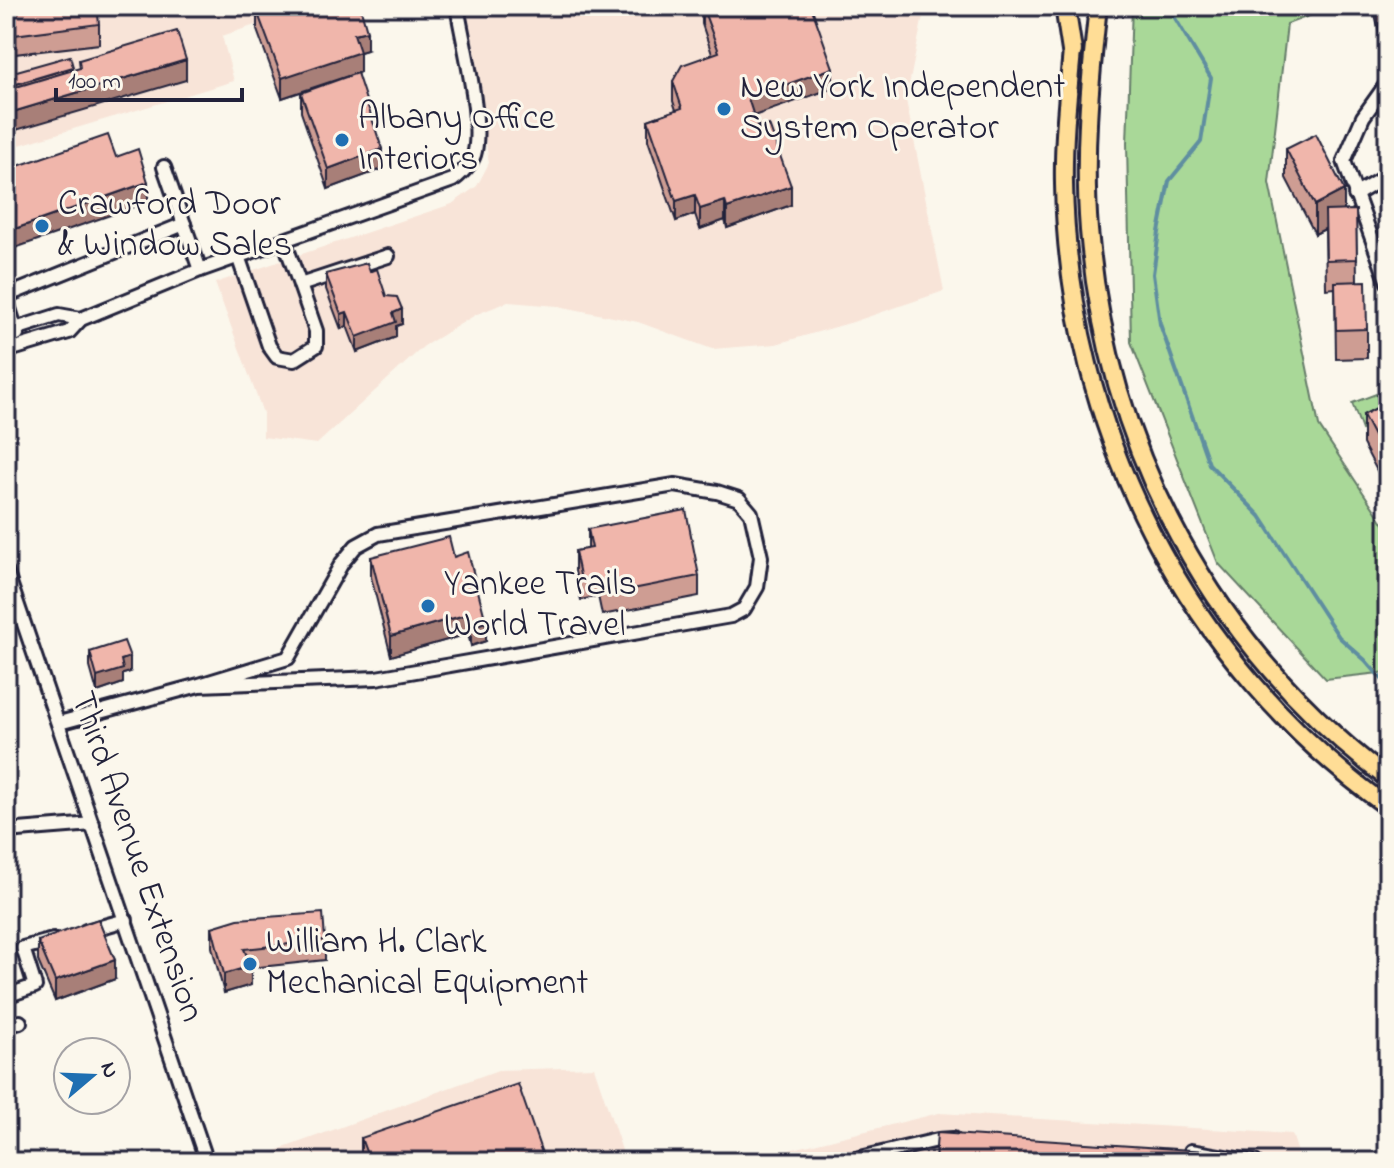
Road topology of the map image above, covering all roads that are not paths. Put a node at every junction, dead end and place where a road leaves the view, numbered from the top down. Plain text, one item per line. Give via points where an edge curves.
1 (457, 6) edge
2 (1065, 6) edge
3 (1076, 6) edge
4 (1098, 6) edge
5 (1072, 51) junction
6 (1388, 82) edge
7 (164, 167) dead end
8 (1388, 175) edge
9 (1355, 195) junction
10 (184, 224) junction
11 (284, 240) junction
12 (238, 256) junction
13 (388, 256) dead end
14 (200, 270) junction
15 (1388, 283) edge
16 (300, 285) junction
17 (6, 298) edge
18 (81, 319) junction
19 (11, 331) edge
20 (12, 349) edge
21 (6, 571) edge
22 (199, 685) junction
23 (59, 723) junction
24 (1388, 779) edge
25 (1388, 807) edge
26 (93, 824) junction
27 (6, 831) edge
28 (126, 920) junction
29 (6, 996) edge
30 (20, 1022) dead end
31 (6, 1026) edge
32 (962, 1139) edge
33 (1176, 1151) edge
34 (207, 1162) edge
35 (843, 1162) edge
36 (1255, 1162) edge

1 - 11 street via 476,138 469,164 453,180
2 - 5 highway
3 - 5 highway
4 - 24 main road via 1087,142 1089,228 1100,318 1136,444 1171,523 1240,632 1319,721
5 - 25 main road via 1064,184 1071,277 1088,365 1115,453 1158,546 1222,646 1314,748
6 - 9 street via 1363,117 1344,161
7 - 10 street
8 - 9 street
9 - 15 street
10 - 14 street
10 - 17 street
11 - 12 street
11 - 16 street
12 - 14 street
12 - 16 street via 277,357 294,360 316,346
13 - 16 street
14 - 18 street
17 - 19 street
18 - 19 street via 59,315
18 - 20 street via 69,332
19 - 20 street
21 - 23 street, Third Avenue Extension
22 - 22 street via 376,678 731,616 744,609 757,587 757,529 739,499 675,485 378,534 356,546 342,563 288,658
22 - 23 street
23 - 26 street, Third Avenue Extension
26 - 27 street
26 - 28 street, Third Avenue Extension
28 - 29 street via 23,948 35,986
28 - 34 street, Third Avenue Extension
30 - 31 street
32 - 35 street
33 - 36 street

